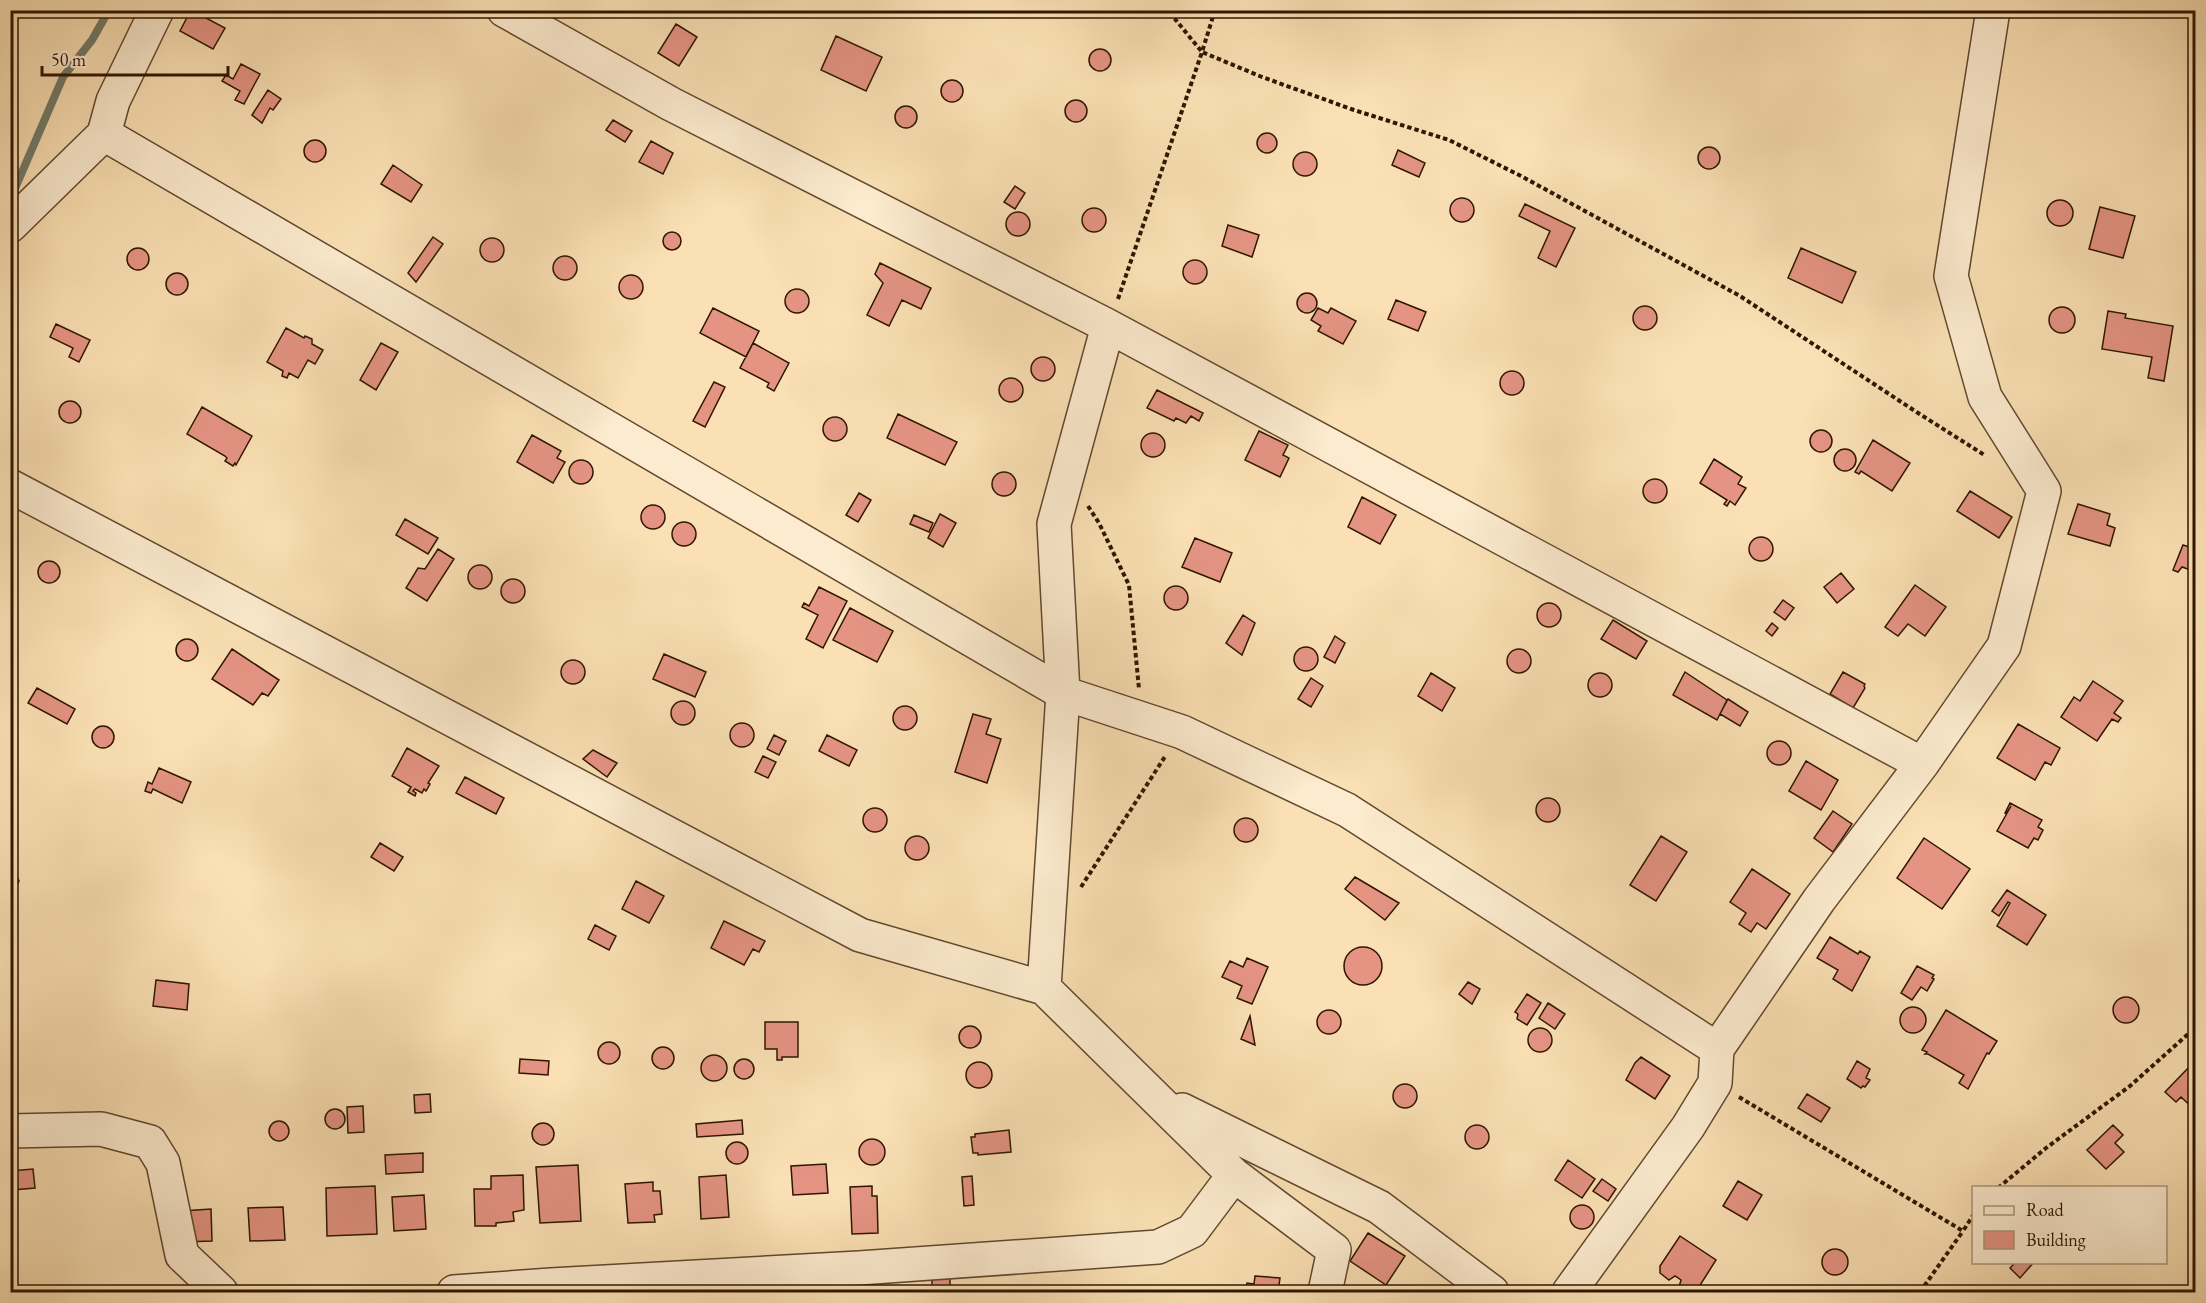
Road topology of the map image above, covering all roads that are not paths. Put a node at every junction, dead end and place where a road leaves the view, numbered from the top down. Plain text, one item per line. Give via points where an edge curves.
1 (158, 10) edge
2 (504, 10) edge
3 (1993, 10) edge
4 (104, 134) junction
5 (10, 226) edge
6 (1108, 326) junction
7 (10, 486) edge
8 (1063, 693) junction
9 (1922, 764) junction
10 (1044, 988) junction
11 (1717, 1049) junction
12 (1156, 1098) junction
13 (10, 1131) edge
14 (1234, 1175) junction
15 (710, 1284) edge
16 (221, 1293) edge
17 (454, 1293) edge
18 (1325, 1293) edge
19 (1492, 1293) edge
20 (1569, 1293) edge

1 - 4 street via 113,101
2 - 6 street via 671,104
3 - 9 street via 1951,276 1985,397 2044,491 2004,646
4 - 5 street
4 - 8 street
6 - 8 street via 1054,524
6 - 9 street
7 - 10 street via 860,934
8 - 10 street
8 - 11 street via 1182,732 1347,810
9 - 11 street via 1819,900
10 - 12 street
11 - 20 street via 1715,1083
12 - 14 street
12 - 19 street via 1379,1207
13 - 16 street via 101,1129 150,1142 164,1163 182,1255
14 - 15 street via 1192,1231 1158,1247 859,1268
14 - 18 street via 1334,1250
15 - 17 street

